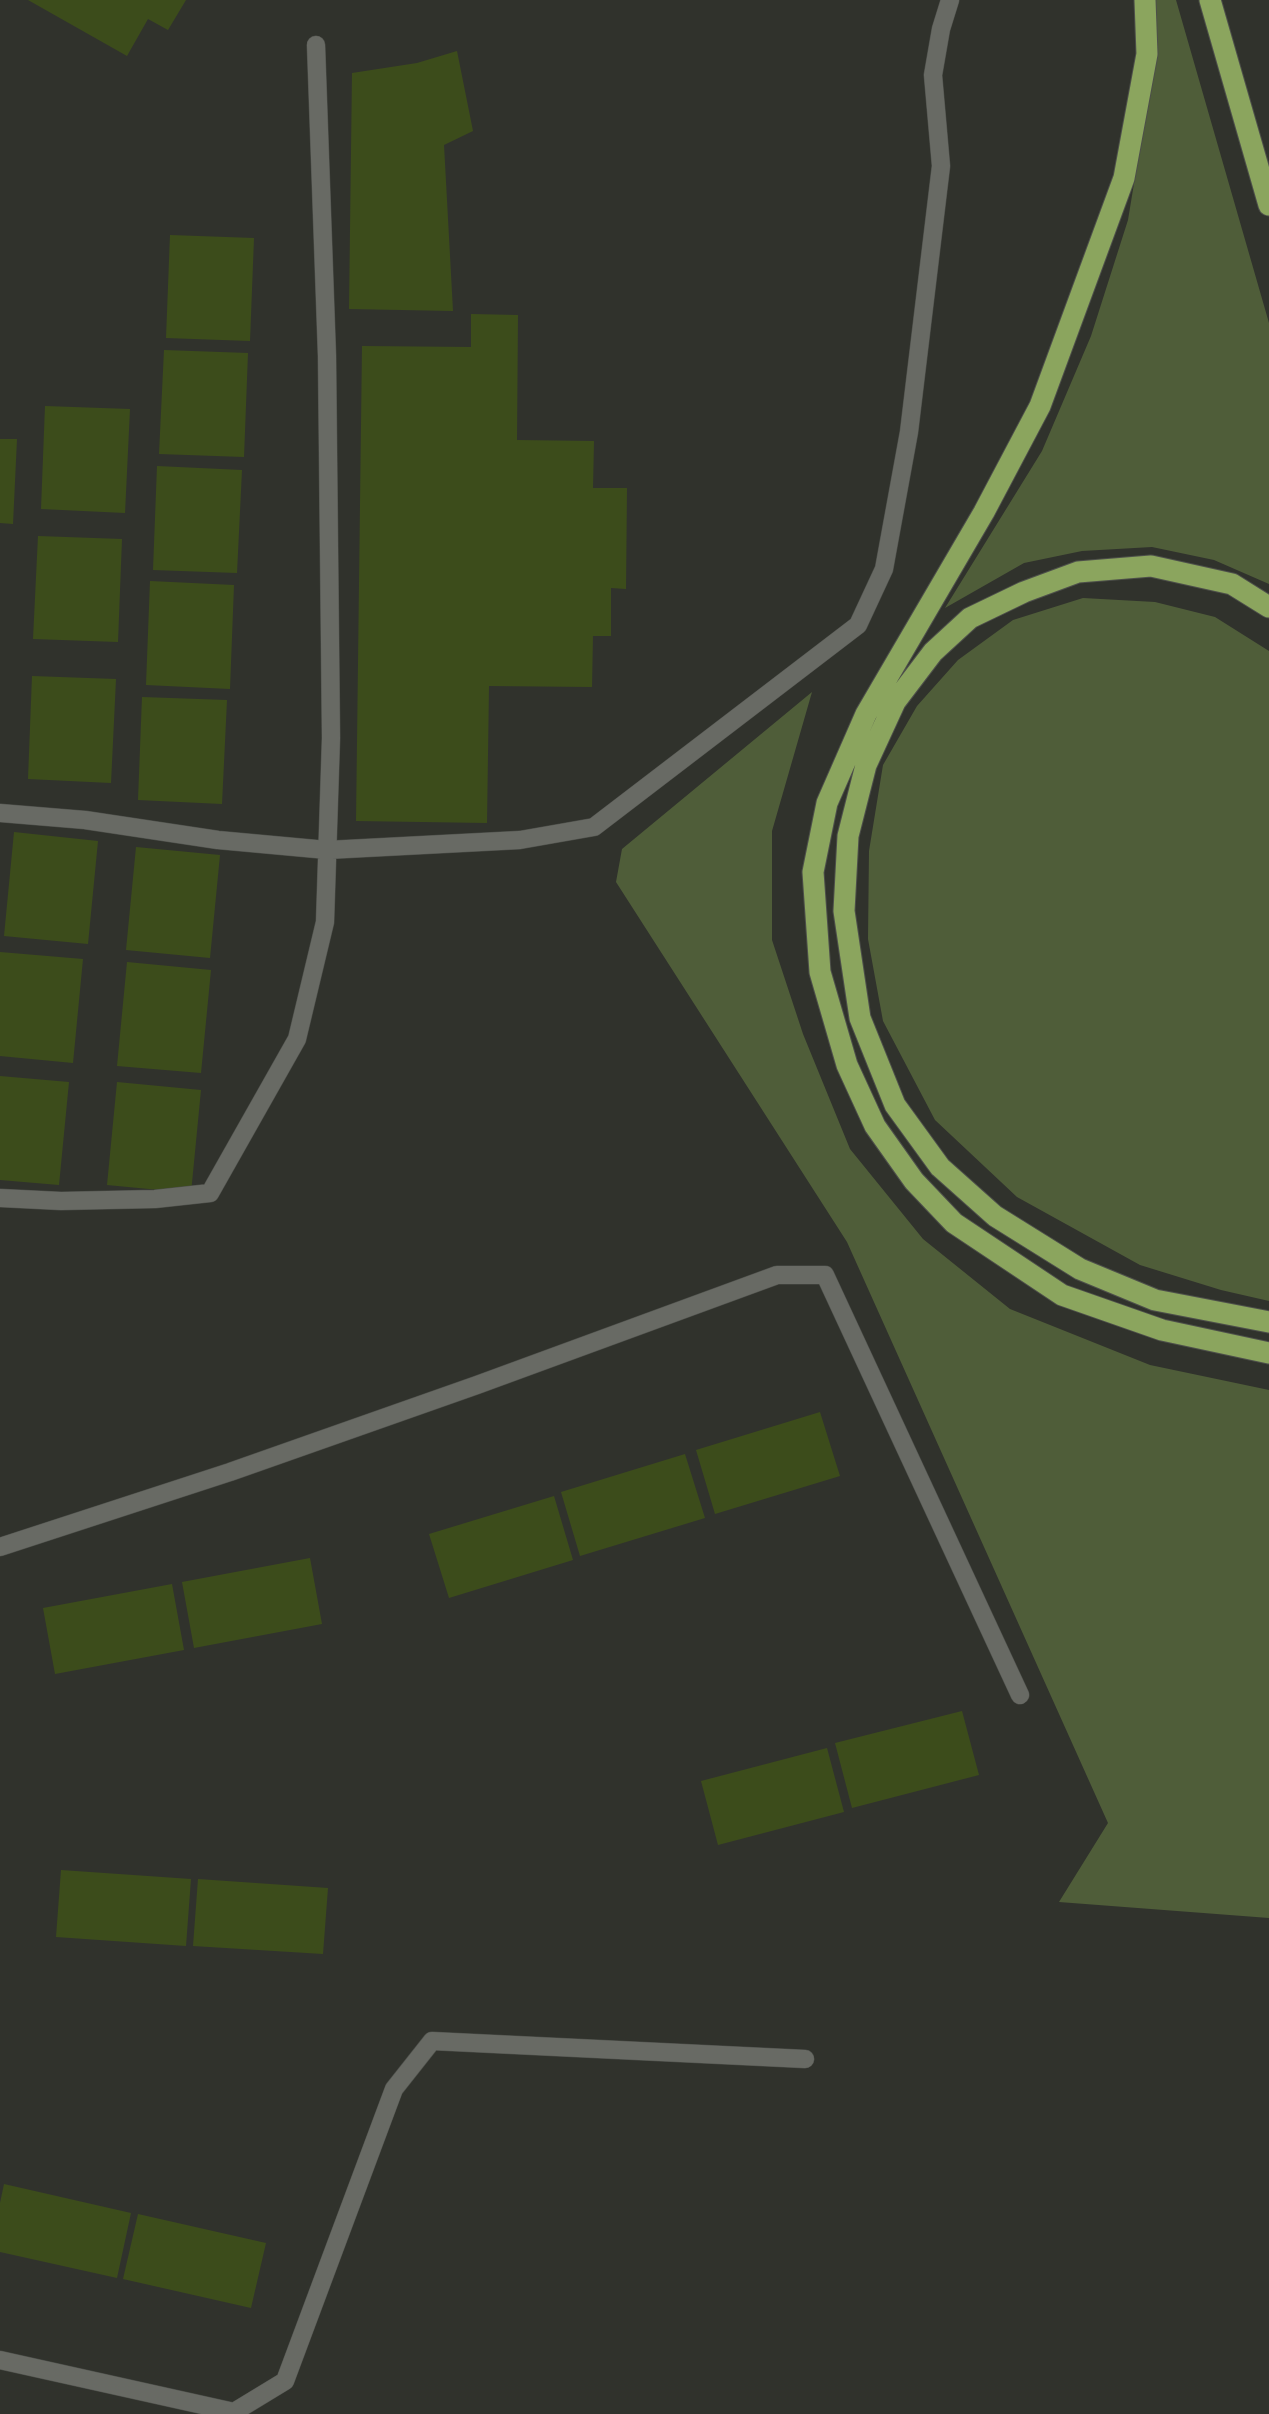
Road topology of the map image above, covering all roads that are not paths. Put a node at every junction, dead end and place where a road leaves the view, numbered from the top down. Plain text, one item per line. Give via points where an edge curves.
1 (950, 0) edge
2 (1145, 0) edge
3 (1210, 0) edge
4 (316, 45) dead end
5 (1269, 205) edge
6 (1269, 607) edge
7 (0, 813) edge
8 (327, 850) junction
9 (0, 1198) edge
10 (1269, 1322) edge
11 (1269, 1353) edge
12 (0, 1547) edge
13 (1020, 1695) dead end
14 (805, 2059) dead end
15 (0, 2360) edge
16 (171, 2398) junction
17 (234, 2413) edge
18 (162, 2414) edge

1 - 8 lane via 933,75 941,166 909,432 884,569 858,625 594,827 520,840
2 - 11 highway via 1147,54 1124,178 1040,406 866,714 827,803 813,872 820,972 846,1065 875,1126 914,1181 954,1223 1062,1295 1162,1330
3 - 5 highway
4 - 8 lane via 327,356 331,738
6 - 10 highway via 1232,584 1151,566 1078,572 970,618 933,652 895,702 866,765 848,836 844,911 860,1018 895,1105 940,1167 995,1216 1080,1269 1155,1300
7 - 8 lane
8 - 9 lane via 325,922 297,1039 209,1193 61,1202
12 - 13 lane via 230,1472 777,1275 825,1275
14 - 17 lane via 432,2041 394,2089 285,2381
15 - 16 lane
16 - 17 lane
16 - 18 lane

